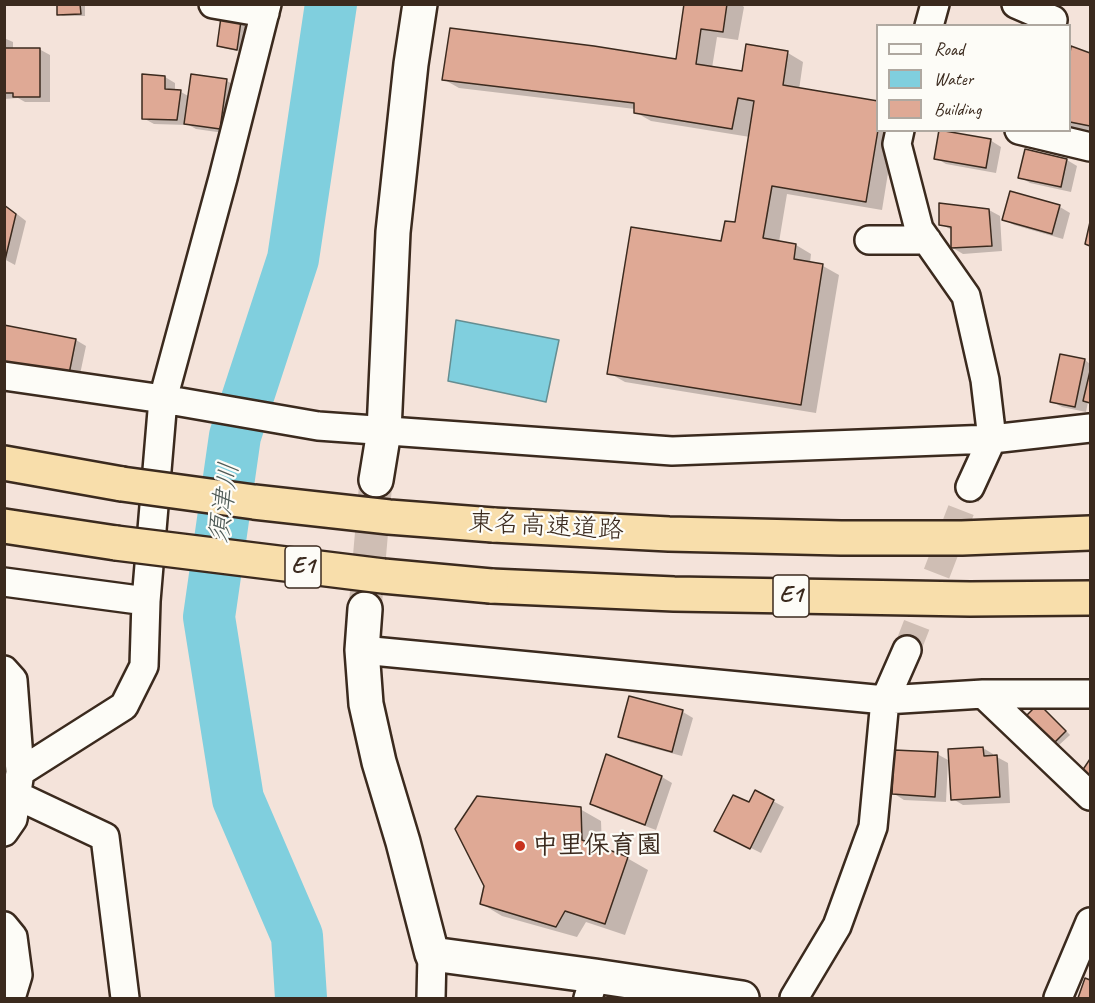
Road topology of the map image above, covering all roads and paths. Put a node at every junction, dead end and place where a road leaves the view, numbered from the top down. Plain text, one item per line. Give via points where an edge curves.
1 (213, 4) edge
2 (420, 4) edge
3 (1016, 4) edge
4 (266, 9) edge
5 (1053, 20) dead end
6 (900, 132) edge
7 (1027, 132) edge
8 (1090, 147) edge
9 (869, 240) dead end
10 (927, 240) junction
11 (4, 376) edge
12 (163, 399) junction
13 (1090, 428) edge
14 (384, 431) junction
15 (992, 439) junction
16 (4, 463) edge
17 (376, 480) tunnel mouth
18 (970, 487) tunnel mouth
19 (4, 526) edge
20 (1090, 533) edge
21 (4, 582) edge
22 (1090, 598) edge
23 (146, 601) junction
24 (365, 609) tunnel mouth
25 (362, 650) junction
26 (907, 650) tunnel mouth
27 (4, 670) edge
28 (983, 694) junction
29 (1090, 694) edge
30 (885, 700) junction
31 (18, 783) junction
32 (1090, 796) edge
33 (4, 832) edge
34 (1090, 922) edge
35 (4, 926) edge
36 (432, 954) junction
37 (592, 987) edge
38 (11, 999) edge
39 (125, 999) edge
40 (431, 999) edge
41 (742, 999) edge
42 (795, 999) edge
43 (1058, 999) edge

1 - 4 street
2 - 14 street via 393,232
3 - 5 street
4 - 12 street
6 - 10 street via 897,144 919,229
7 - 8 street
9 - 10 street
10 - 15 street via 966,296 985,380
11 - 12 street
12 - 14 street via 318,426
12 - 23 street
13 - 15 street
14 - 15 street via 672,451
14 - 17 street
15 - 18 street
16 - 20 highway, 東名高速道路 / E1, bridge via 254,502 493,525 841,538
19 - 22 highway, E1, bridge via 383,576 491,586 686,594
21 - 23 street
23 - 31 street via 144,666 124,706
24 - 25 street
25 - 30 street
25 - 36 street via 366,704 379,762
26 - 30 street
27 - 31 street via 13,680
28 - 29 street
28 - 30 street
28 - 32 street
30 - 42 street via 873,827 837,926
31 - 33 street via 13,819
31 - 39 street via 105,837
34 - 43 street
35 - 38 street via 13,937 18,975
36 - 37 street
36 - 40 street
37 - 41 street

